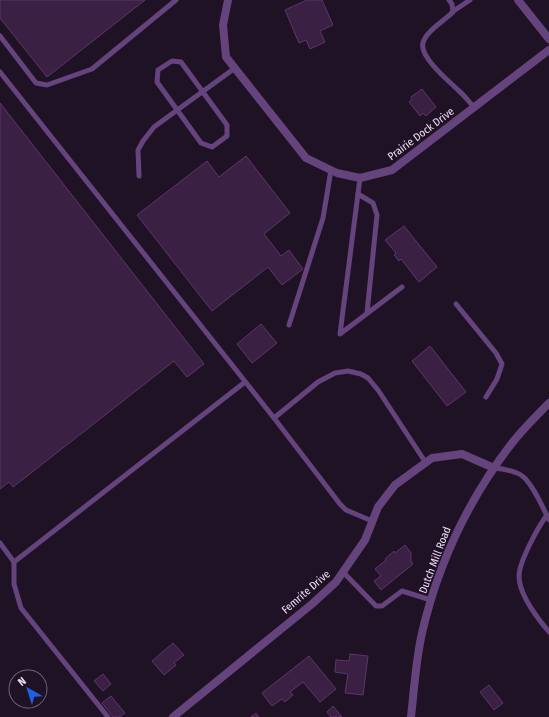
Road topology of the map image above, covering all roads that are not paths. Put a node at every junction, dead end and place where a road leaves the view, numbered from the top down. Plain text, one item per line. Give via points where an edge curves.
1 (176, 0) edge
2 (228, 0) edge
3 (448, 0) edge
4 (470, 0) edge
5 (518, 0) edge
6 (452, 12) junction
7 (0, 36) edge
8 (549, 39) edge
9 (549, 50) edge
10 (235, 68) junction
11 (0, 72) edge
12 (202, 92) junction
13 (474, 107) junction
14 (178, 110) junction
15 (331, 170) junction
16 (139, 176) dead end
17 (360, 178) junction
18 (358, 194) junction
19 (402, 287) dead end
20 (456, 304) dead end
21 (367, 313) junction
22 (289, 325) dead end
23 (245, 382) junction
24 (486, 397) dead end
25 (549, 403) edge
26 (274, 418) junction
27 (426, 463) junction
28 (494, 468) junction
29 (548, 518) edge
30 (372, 521) junction
31 (0, 543) edge
32 (14, 562) junction
33 (344, 572) junction
34 (431, 600) junction
35 (549, 632) edge
36 (108, 717) edge
37 (173, 717) edge
38 (411, 717) edge

1 - 7 lane via 92,69 47,85 36,83
2 - 10 street, Prairie Dock Drive via 223,25 226,56
3 - 6 lane via 452,4
4 - 6 lane
5 - 8 street
6 - 13 lane via 429,33 423,48 430,62 442,76
9 - 13 street, Prairie Dock Drive
10 - 12 lane
10 - 15 street, Prairie Dock Drive via 306,158
11 - 23 lane
12 - 14 lane
12 - 14 lane via 181,62 172,61 158,70 157,82
12 - 14 lane via 227,125 227,136 212,147 201,143
13 - 17 street, Prairie Dock Drive via 392,170
14 - 16 lane via 154,127 143,141 138,150
15 - 17 street, Prairie Dock Drive
15 - 22 lane via 323,218
17 - 18 lane
18 - 21 lane via 373,203 378,215
18 - 21 lane via 340,334
19 - 21 lane
20 - 24 lane via 502,364 497,379
23 - 26 lane
23 - 32 lane
25 - 28 street, Dutch Mill Road via 512,443
26 - 27 lane via 318,382 335,373 348,371 360,374 368,378 378,390
26 - 30 lane via 340,504
27 - 28 street, Femrite Drive via 432,458 462,454
27 - 30 street, Femrite Drive via 395,485 378,507
28 - 29 lane via 521,475 539,499
28 - 34 street, Dutch Mill Road via 457,531
29 - 35 lane via 542,522 527,550 519,575 522,592
30 - 33 street, Femrite Drive via 365,540
31 - 32 lane
32 - 36 lane via 14,584 21,608
33 - 34 lane via 376,606 382,606 402,591
33 - 37 street, Femrite Drive via 312,604
34 - 38 street, Dutch Mill Road via 422,634

